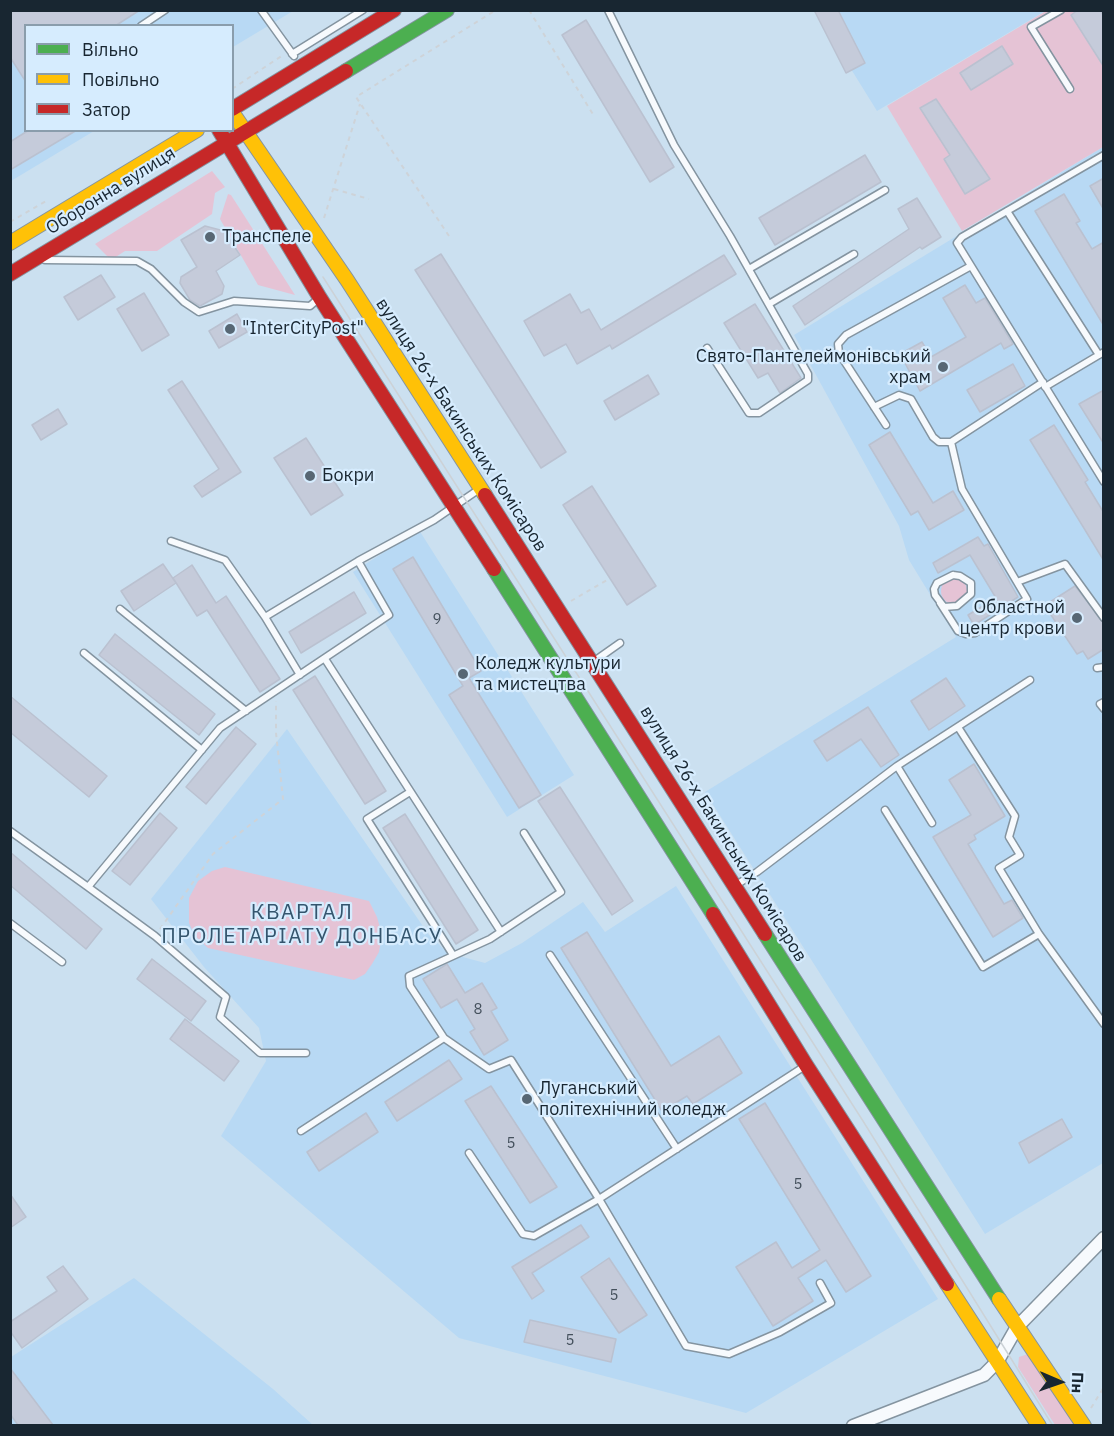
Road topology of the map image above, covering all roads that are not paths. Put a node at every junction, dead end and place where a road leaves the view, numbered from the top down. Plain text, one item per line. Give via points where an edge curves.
1 (165, 10) edge
2 (261, 10) edge
3 (363, 10) edge
4 (394, 10) edge
5 (447, 10) edge
6 (608, 10) edge
7 (1061, 10) edge
8 (144, 24) edge
9 (292, 54) junction
10 (302, 65) junction
11 (1070, 89) dead end
12 (234, 109) edge
13 (234, 113) edge
14 (245, 131) junction
15 (194, 132) edge
16 (222, 136) edge
17 (1104, 155) edge
18 (885, 190) dead end
19 (1007, 211) junction
20 (10, 243) edge
21 (854, 254) dead end
22 (33, 260) junction
23 (971, 266) junction
24 (749, 269) junction
25 (10, 274) edge
26 (329, 292) junction
27 (769, 304) junction
28 (707, 348) dead end
29 (1101, 353) edge
30 (1044, 385) junction
31 (874, 407) junction
32 (886, 425) dead end
33 (951, 442) junction
34 (1104, 482) edge
35 (481, 488) junction
36 (455, 506) junction
37 (171, 542) dead end
38 (358, 561) junction
39 (1017, 582) junction
40 (940, 603) junction
41 (120, 609) dead end
42 (265, 617) junction
43 (1104, 618) edge
44 (620, 643) dead end
45 (84, 653) dead end
46 (325, 659) junction
47 (593, 662) junction
48 (300, 675) junction
49 (1030, 680) dead end
50 (1104, 702) edge
51 (1104, 709) edge
52 (246, 711) junction
53 (958, 727) junction
54 (202, 750) junction
55 (897, 766) junction
56 (410, 792) junction
57 (885, 810) dead end
58 (932, 823) dead end
59 (10, 831) edge
60 (524, 833) dead end
61 (735, 885) junction
62 (88, 887) junction
63 (10, 923) edge
64 (501, 932) junction
65 (1039, 934) junction
66 (453, 955) junction
67 (550, 955) dead end
68 (62, 962) dead end
69 (1104, 1024) edge
70 (444, 1038) junction
71 (306, 1053) dead end
72 (806, 1065) junction
73 (302, 1131) dead end
74 (677, 1149) junction
75 (469, 1153) dead end
76 (599, 1199) junction
77 (1104, 1238) edge
78 (820, 1283) dead end
79 (1017, 1327) junction
80 (997, 1362) junction
81 (1083, 1424) edge
82 (853, 1425) edge
83 (1039, 1425) edge

1 - 8 lane
2 - 9 lane
3 - 9 lane
4 - 10 street
5 - 14 street, Оборонна вулиця
6 - 24 lane via 674,145
7 - 11 lane via 1031,27
9 - 10 lane
10 - 12 street
13 - 14 street, вулиця 26-х Бакинських Комісаров
14 - 16 street, Оборонна вулиця
14 - 26 street, вулиця 26-х Бакинських Комісаров
15 - 20 street, Оборонна вулиця
16 - 22 street, Оборонна вулиця
16 - 26 street, вулиця 26-х Бакинських Комісаров
17 - 19 lane
18 - 24 lane
19 - 23 lane via 957,243
19 - 29 lane
21 - 27 lane
22 - 25 street, Оборонна вулиця
22 - 26 lane via 137,261 200,312 234,301
23 - 30 lane
23 - 31 lane via 846,335 838,344 839,353
24 - 27 lane
26 - 35 street, вулиця 26-х Бакинських Комісаров
26 - 36 street, вулиця 26-х Бакинських Комісаров
27 - 28 lane via 808,374 808,380 797,389 759,413 749,412
29 - 30 lane
30 - 33 lane
30 - 34 lane
31 - 32 lane
31 - 33 lane via 899,395 911,399 933,437
33 - 39 lane via 962,489
35 - 36 lane
35 - 47 street, вулиця 26-х Бакинських Комісаров
36 - 38 lane
36 - 72 street, вулиця 26-х Бакинських Комісаров
37 - 42 lane via 225,560
38 - 42 lane
38 - 46 lane via 389,615
39 - 40 lane via 1027,599 975,633 958,631
39 - 43 lane via 1065,564
40 - 40 lane via 948,608 968,599 971,583 953,575 937,583 935,595
41 - 52 lane
42 - 48 lane
44 - 47 lane
45 - 54 lane
46 - 48 lane
46 - 56 lane
47 - 61 street, вулиця 26-х Бакинських Комісаров
48 - 52 lane
49 - 53 lane
50 - 51 lane via 1100,704
52 - 54 lane via 220,728
53 - 55 lane
53 - 65 lane via 1015,816 1009,837 1020,855 999,868
54 - 62 lane
55 - 58 lane
55 - 61 lane
56 - 64 lane
56 - 66 lane via 367,819
57 - 65 lane via 983,967
59 - 62 lane
60 - 64 lane via 561,892
61 - 79 street, вулиця 26-х Бакинських Комісаров
62 - 71 lane via 155,936 226,997 220,1017 260,1053
63 - 68 lane
64 - 66 lane
65 - 69 lane
66 - 70 lane via 409,976 410,986
67 - 74 lane
70 - 73 lane
70 - 76 lane via 489,1069 511,1060
72 - 74 lane
72 - 80 street, вулиця 26-х Бакинських Комісаров
74 - 76 lane
75 - 76 lane via 523,1234 534,1236
76 - 78 lane via 686,1346 729,1354 780,1332 831,1303
77 - 79 street
79 - 80 street
79 - 81 street, вулиця 26-х Бакинських Комісаров
80 - 82 street via 978,1378
80 - 83 street, вулиця 26-х Бакинських Комісаров

